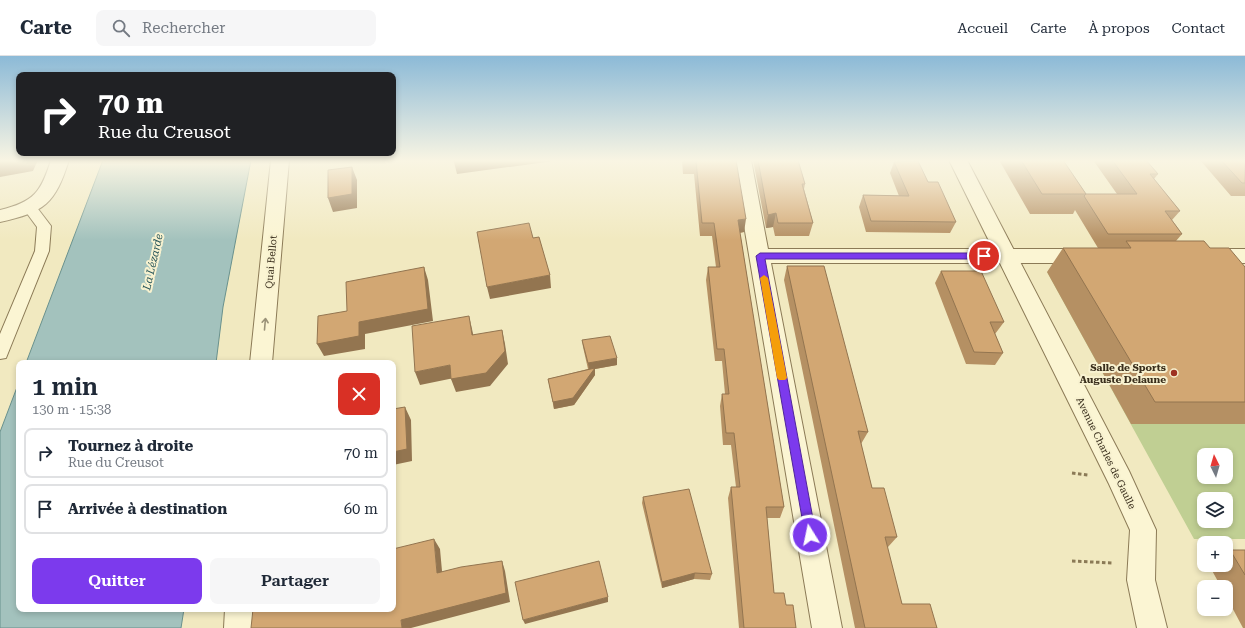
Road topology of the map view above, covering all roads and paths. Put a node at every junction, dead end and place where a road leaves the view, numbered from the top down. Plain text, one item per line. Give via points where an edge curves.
1 (51, 187) edge
2 (278, 187) edge
3 (747, 187) edge
4 (971, 187) edge
5 (30, 208) junction
6 (0, 216) edge
7 (760, 256) junction
8 (1006, 256) junction
9 (1105, 256) edge
10 (1191, 256) edge
11 (1245, 256) edge
12 (0, 353) edge
13 (261, 360) edge
14 (1072, 561) dead end
15 (1142, 565) junction
16 (240, 612) edge
17 (239, 628) edge
18 (827, 628) edge
19 (1152, 628) edge

1 - 5 street via 38,203
13 -> 2 street, Quai Bellot
3 - 7 street
4 - 8 street, Avenue Charles de Gaulle
5 - 6 street
5 - 12 lane via 44,226 42,251
7 - 8 street
7 - 18 street
8 - 9 street
8 - 15 street, Avenue Charles de Gaulle via 1120,479 1143,530
10 - 11 street
14 - 15 path
15 - 19 street, Avenue Charles de Gaulle via 1141,580
16 - 17 street

